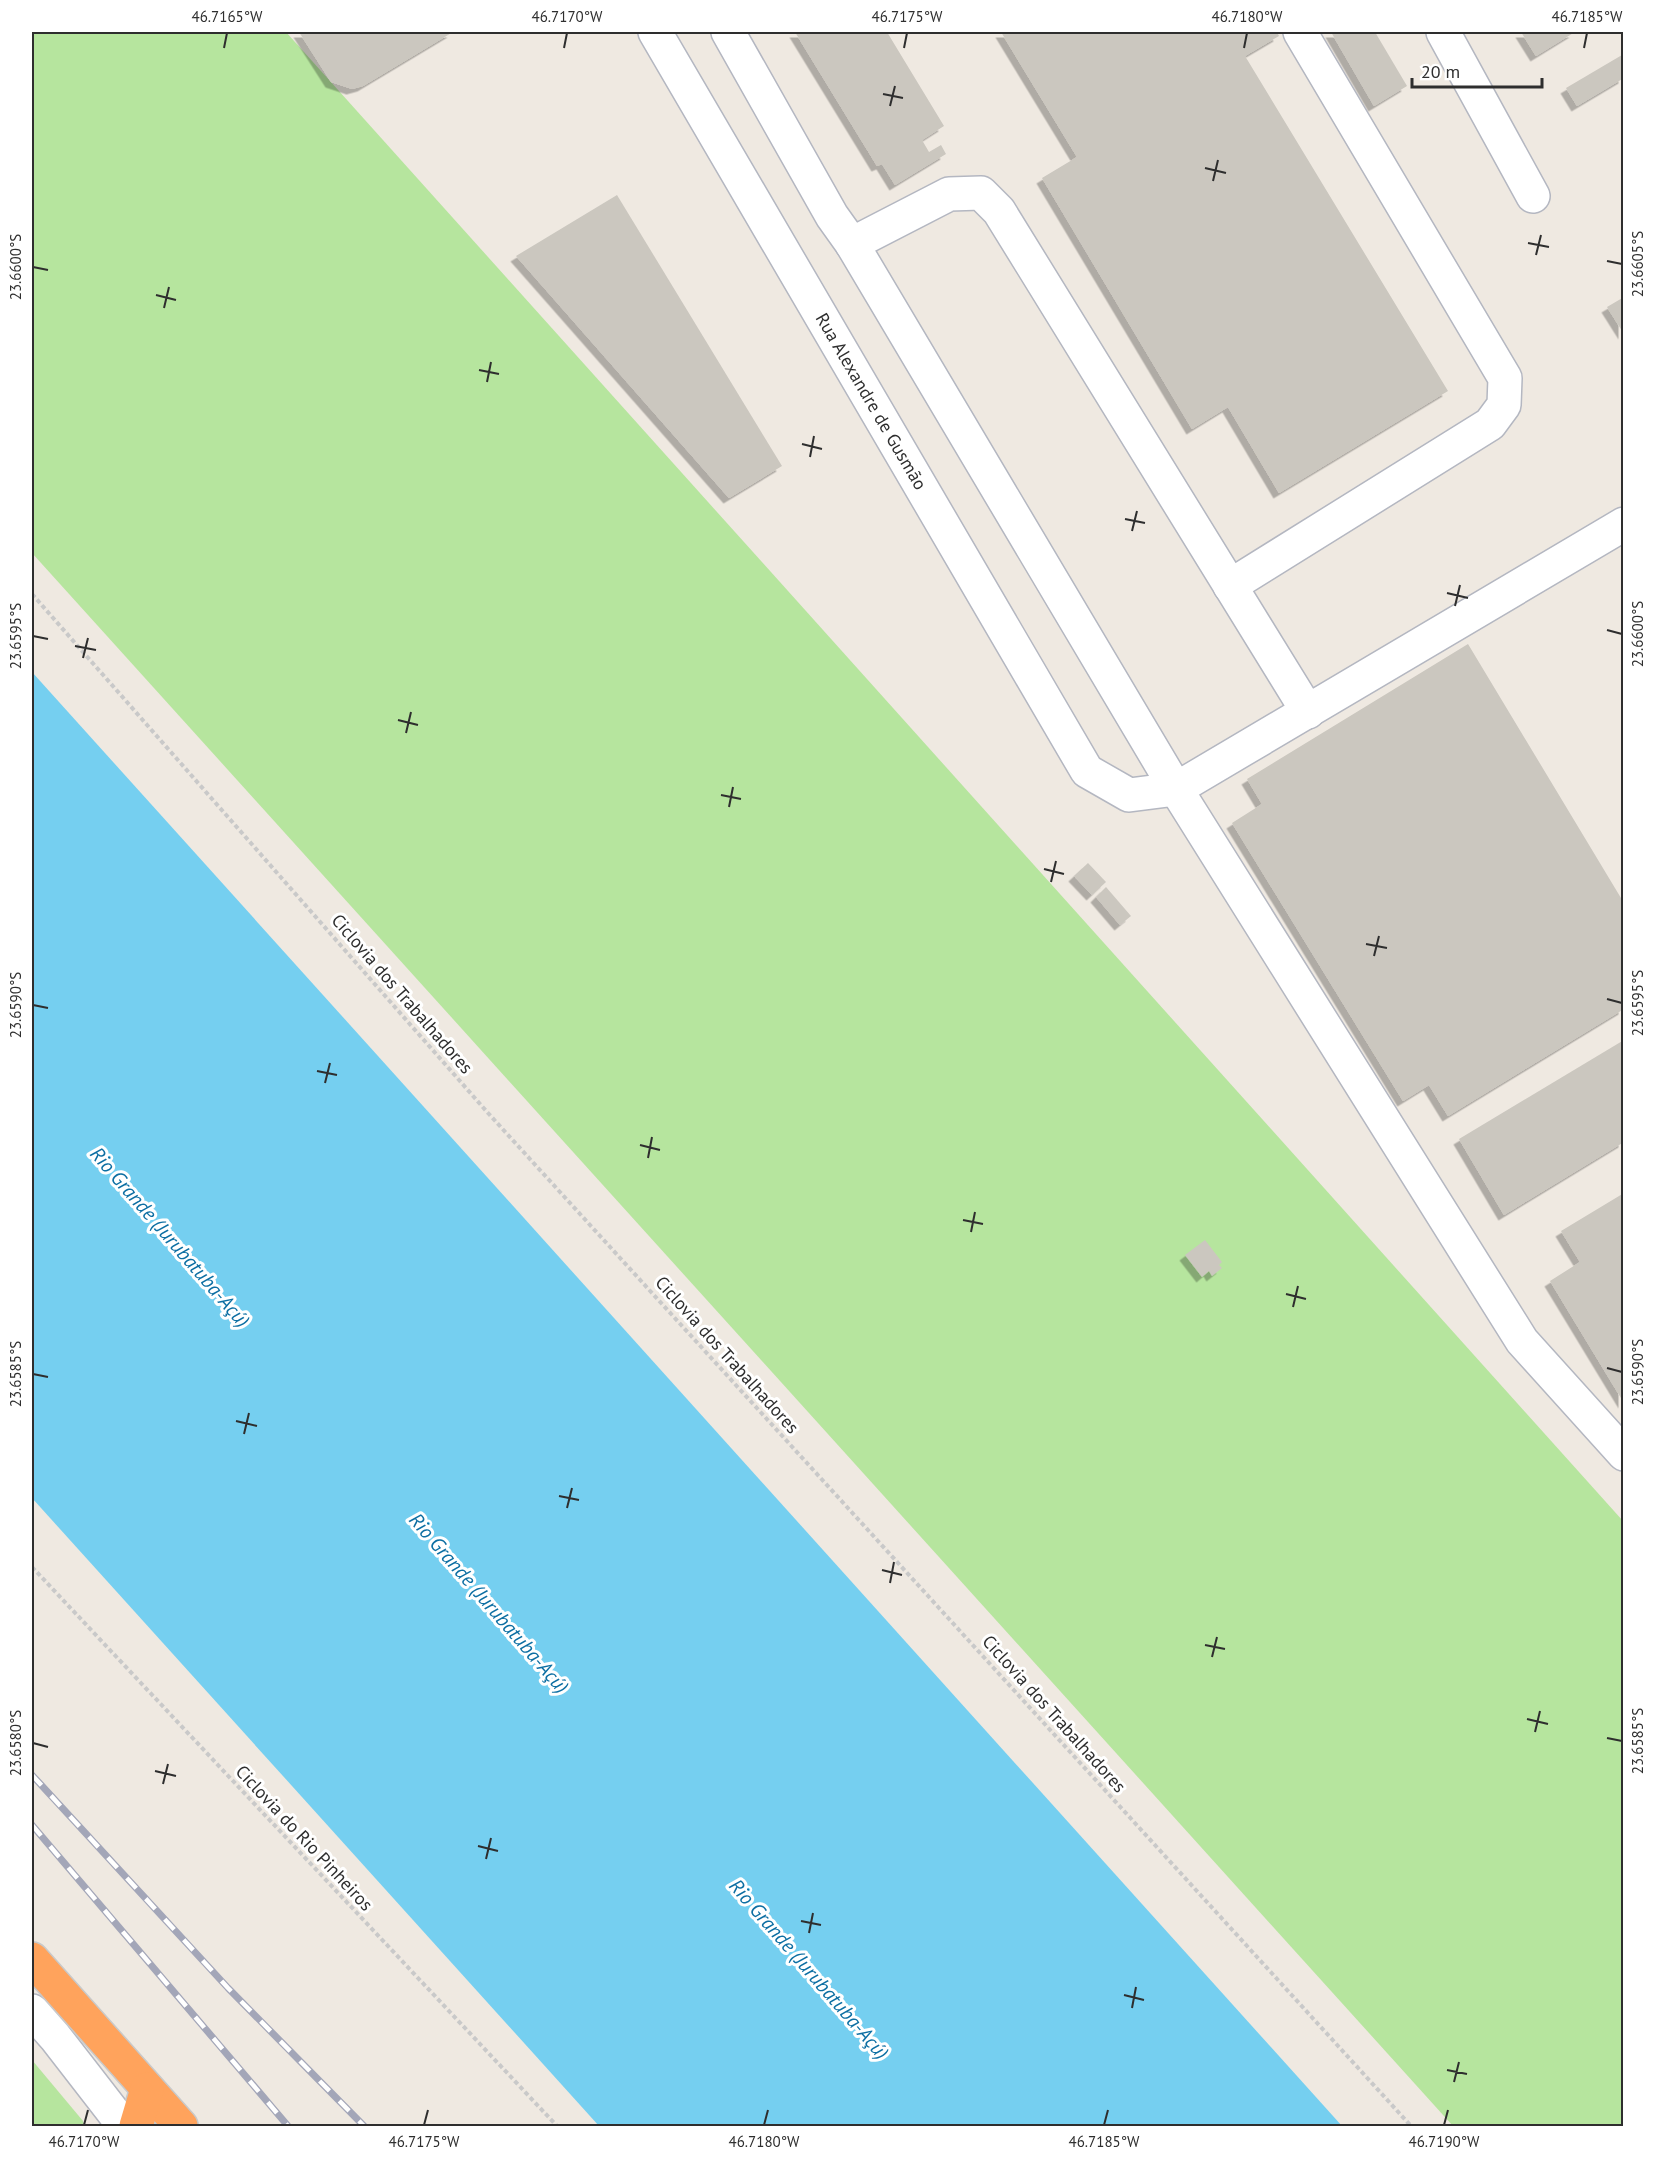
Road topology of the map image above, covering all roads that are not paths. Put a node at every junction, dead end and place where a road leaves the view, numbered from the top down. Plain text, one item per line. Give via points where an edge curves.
1 (655, 32) edge
2 (728, 32) edge
3 (1300, 32) edge
4 (1443, 32) edge
5 (1533, 196) dead end
6 (852, 244) junction
7 (1623, 524) edge
8 (1230, 586) junction
9 (1308, 712) junction
10 (1176, 789) junction
11 (1623, 1454) edge
12 (32, 1959) edge
13 (32, 2011) edge
14 (147, 2089) junction
15 (124, 2127) edge
16 (136, 2127) edge
17 (181, 2127) edge

1 - 10 street, Rua Alexandre de Gusmão via 1087,771 1129,795
2 - 6 street via 832,216
3 - 8 street via 1504,378 1503,405 1490,424
4 - 5 street
6 - 8 street via 949,194 981,193 999,211
6 - 10 street
7 - 9 street
8 - 9 street
9 - 10 street
10 - 11 street via 1522,1341
12 - 14 highway
13 - 15 street
14 - 16 highway
14 - 17 highway

